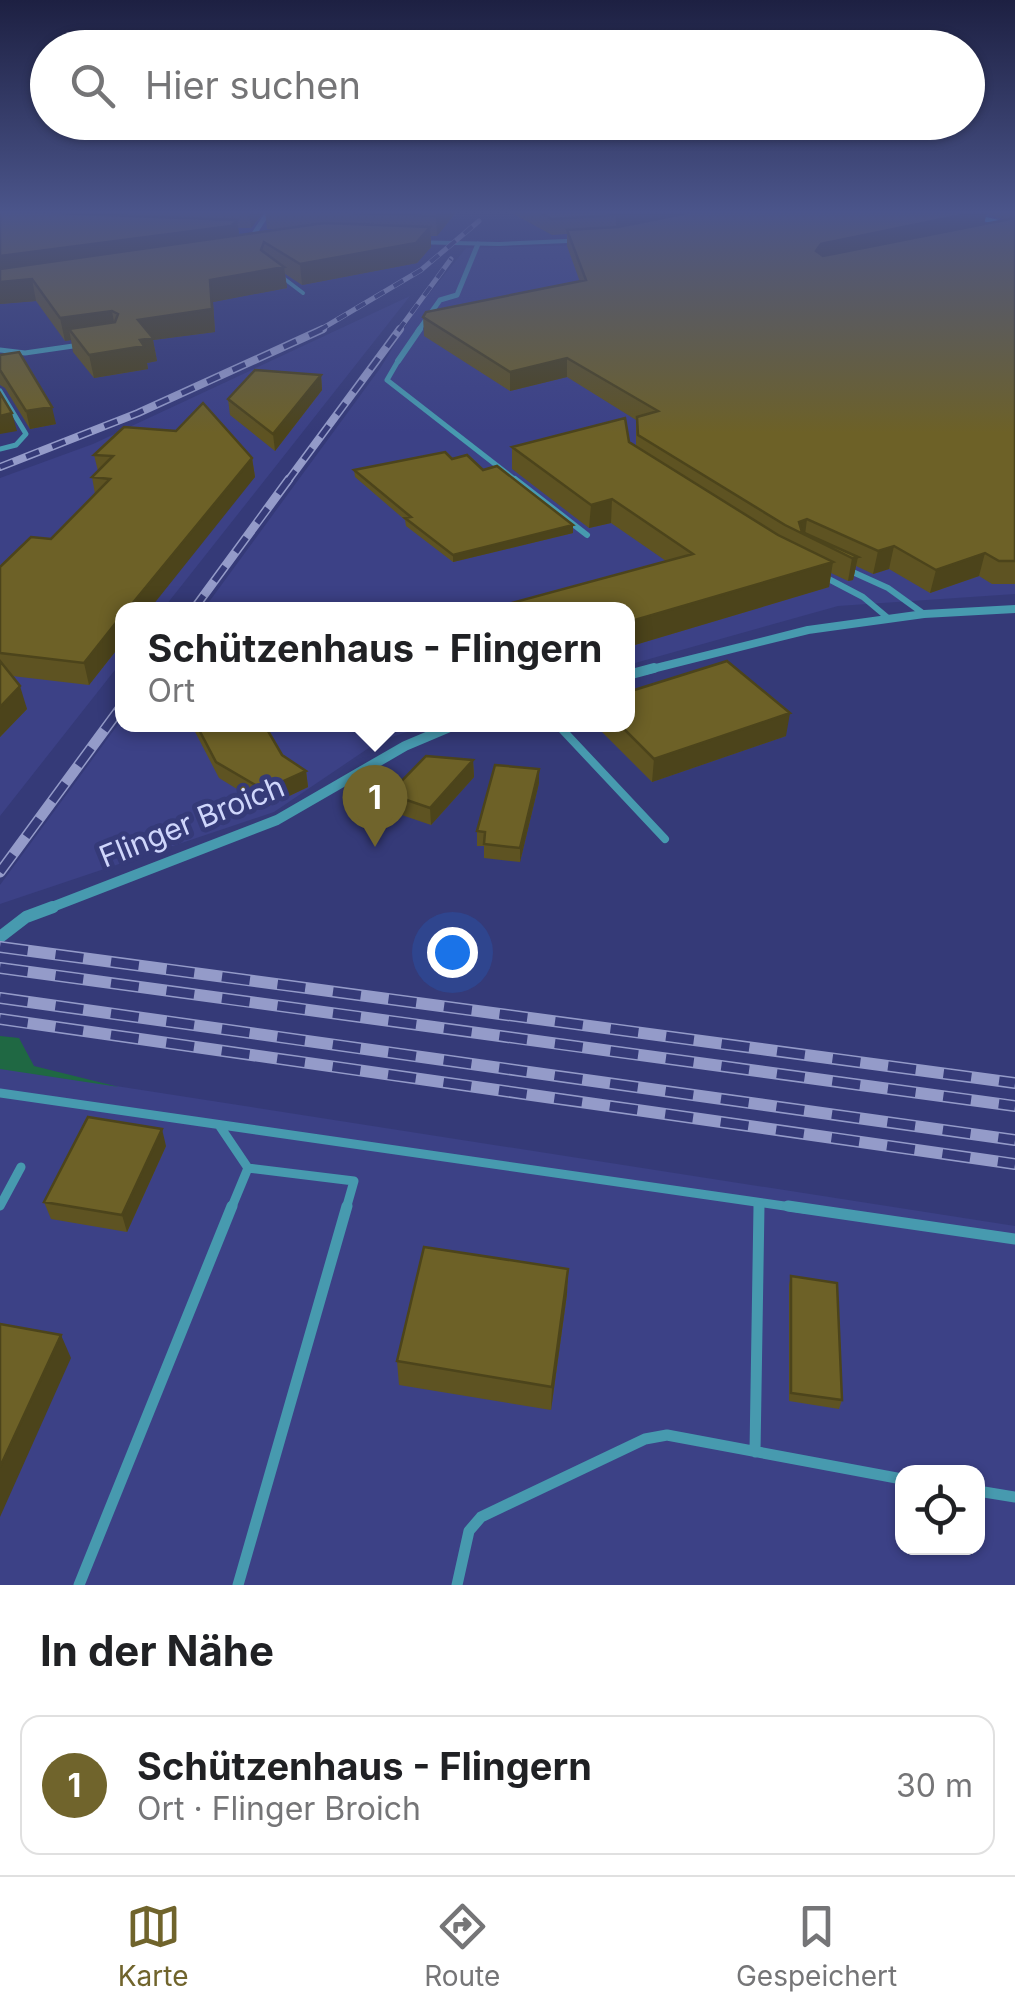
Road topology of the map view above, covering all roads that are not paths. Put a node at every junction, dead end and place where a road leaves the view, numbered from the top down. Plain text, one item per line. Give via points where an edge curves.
1 (293, 285) edge
2 (462, 285) edge
3 (303, 292) edge
4 (80, 344) edge
5 (0, 350) edge
6 (398, 360) joint
7 (0, 390) edge
8 (0, 450) edge
9 (587, 535) edge
10 (838, 565) edge
11 (812, 571) edge
12 (1015, 609) edge
13 (924, 614) junction
14 (888, 618) junction
15 (635, 673) edge
16 (437, 732) edge
17 (565, 732) edge
18 (665, 840) dead end
19 (0, 937) edge
20 (0, 1092) edge
21 (219, 1124) junction
22 (20, 1167) dead end
23 (248, 1168) junction
24 (759, 1203) junction
25 (0, 1206) edge
26 (1015, 1240) edge
27 (755, 1452) junction
28 (895, 1477) edge
29 (985, 1492) edge
30 (1015, 1497) edge
31 (80, 1585) edge
32 (238, 1585) edge
33 (457, 1585) edge

1 - 3 lane
2 - 6 street via 458,294 440,300
4 - 5 lane
6 - 9 lane via 387,380
7 - 8 lane via 26,434
10 - 13 lane
11 - 14 lane
12 - 13 street
13 - 14 street
14 - 15 street via 808,630
16 - 19 street, Flinger Broich via 256,828 26,918
17 - 18 lane
20 - 21 lane
21 - 23 lane
21 - 24 lane
22 - 25 lane
23 - 31 lane
23 - 32 lane via 354,1181
24 - 26 lane
24 - 27 lane
27 - 28 lane
27 - 33 lane via 667,1435 645,1440 482,1517 469,1531
29 - 30 lane

